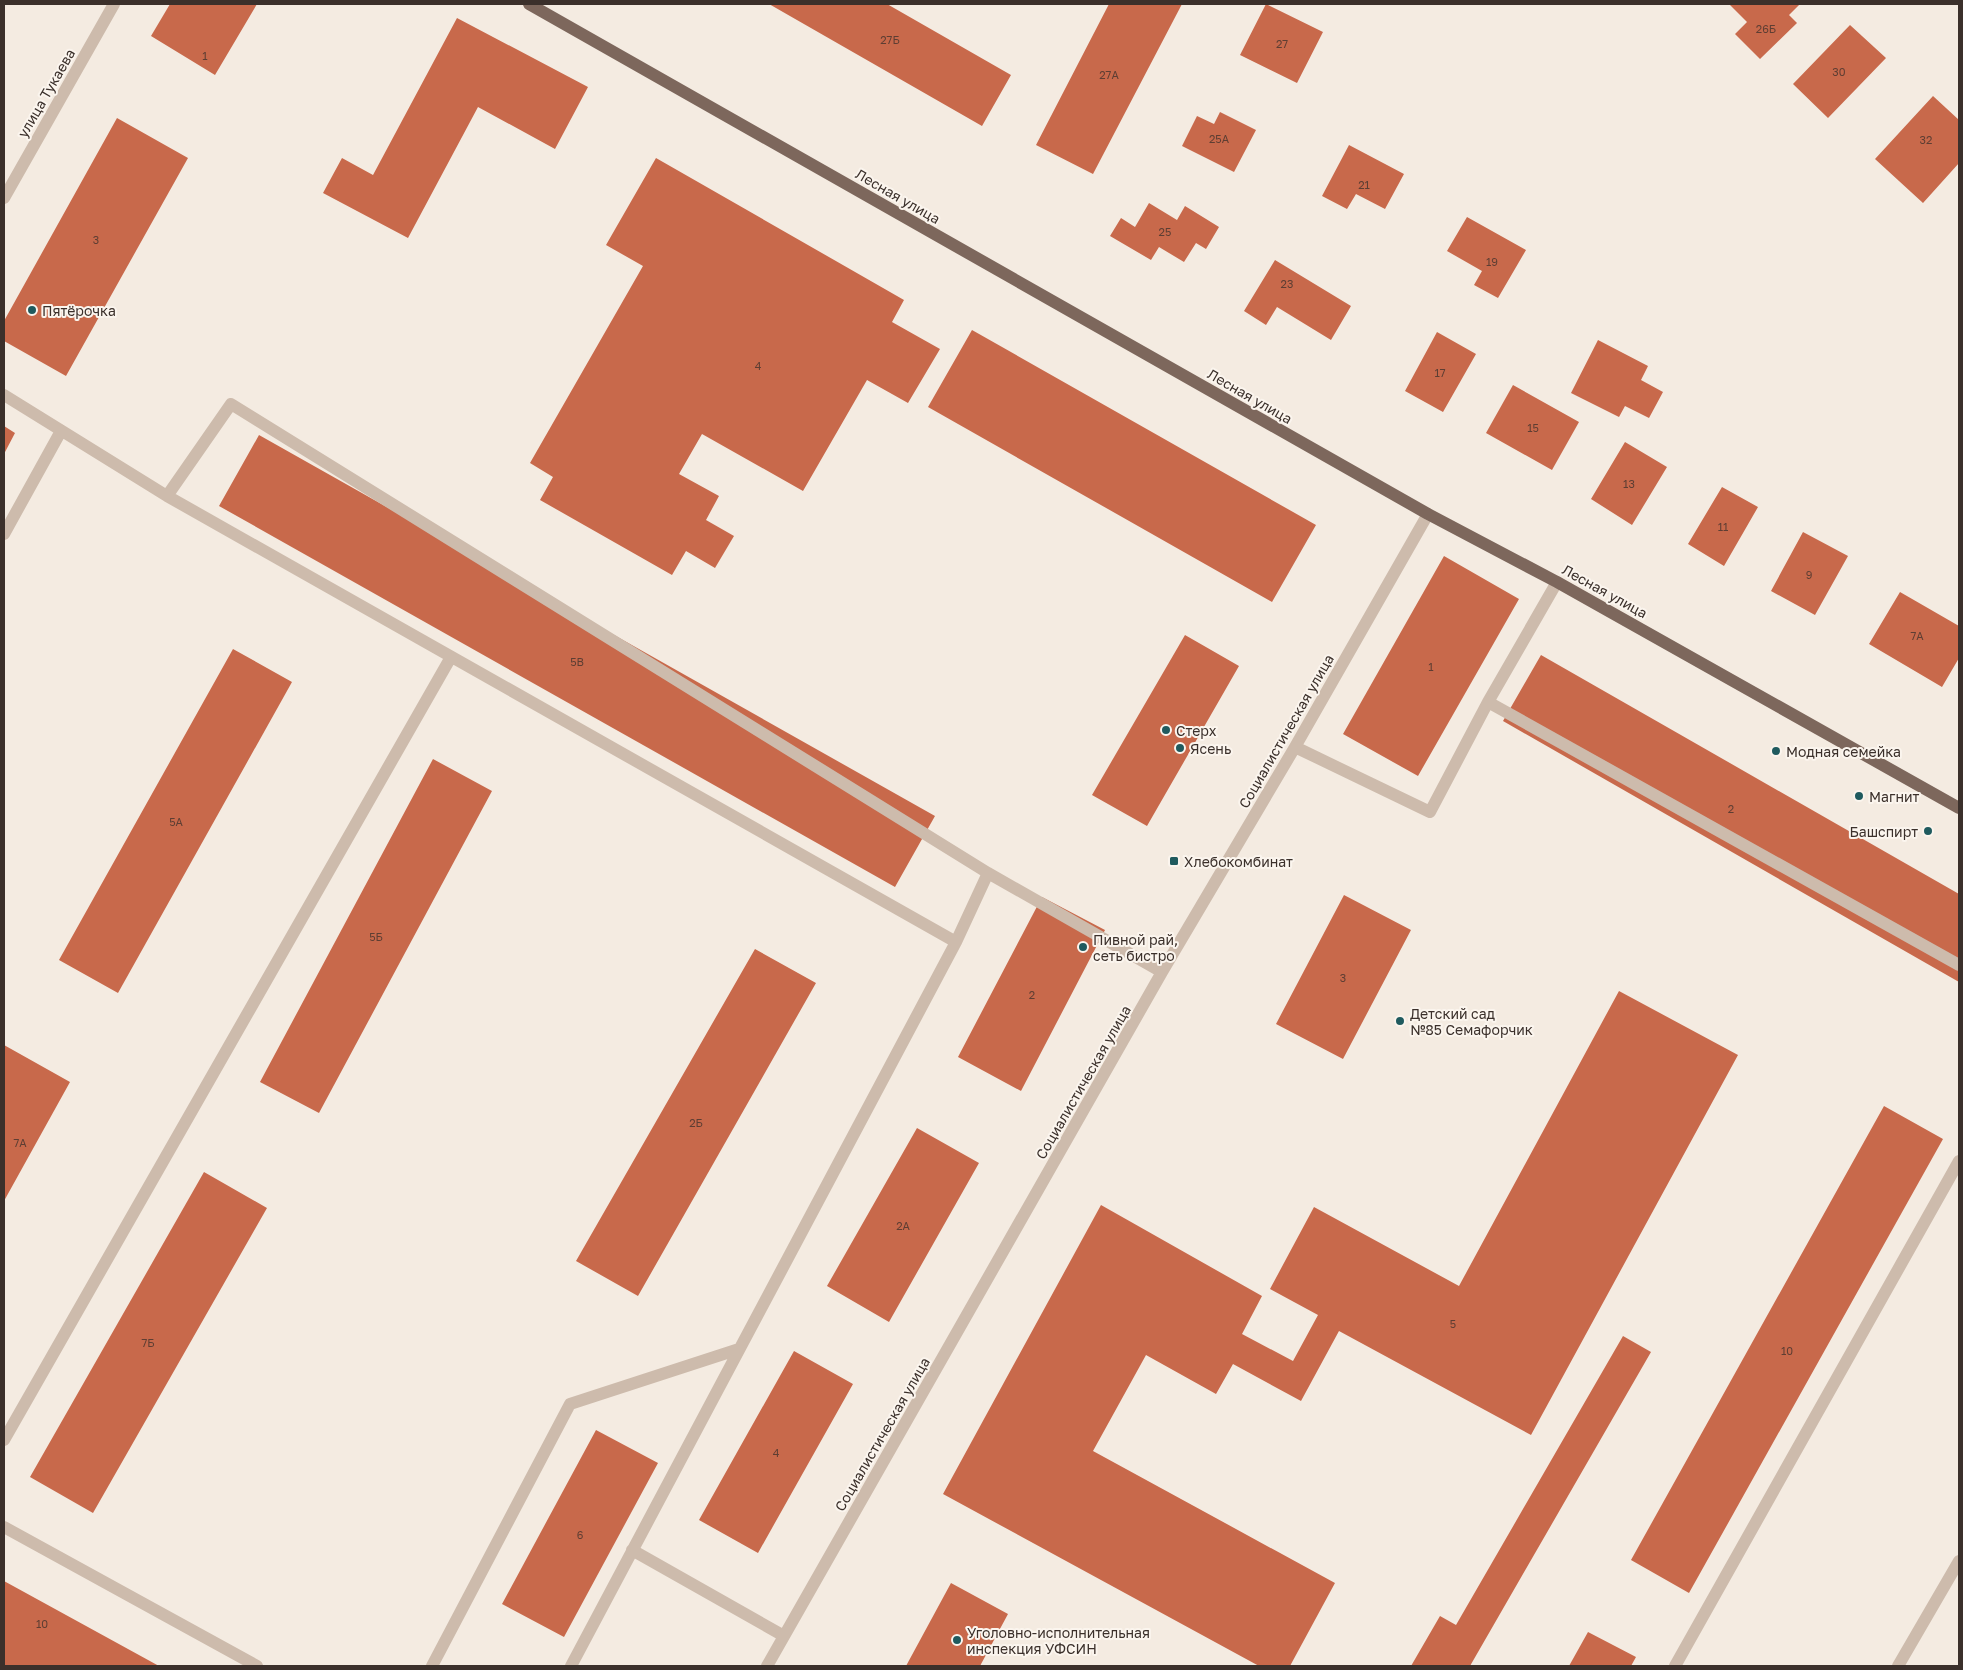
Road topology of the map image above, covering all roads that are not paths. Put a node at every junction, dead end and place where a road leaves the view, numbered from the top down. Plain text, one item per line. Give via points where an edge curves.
1 (114, 4) edge
2 (530, 4) edge
3 (4, 198) edge
4 (4, 396) edge
5 (61, 431) junction
6 (167, 496) junction
7 (1428, 514) junction
8 (4, 534) edge
9 (1557, 582) junction
10 (451, 657) junction
11 (1488, 702) junction
12 (1295, 747) junction
13 (1959, 808) edge
14 (988, 873) junction
15 (956, 942) junction
16 (1959, 965) edge
17 (1162, 972) junction
18 (1959, 1161) edge
19 (739, 1348) junction
20 (4, 1440) edge
21 (4, 1527) edge
22 (632, 1550) junction
23 (1959, 1561) edge
24 (784, 1636) junction
25 (257, 1666) edge
26 (432, 1666) edge
27 (571, 1666) edge
28 (767, 1666) edge
29 (1675, 1666) edge
30 (1898, 1666) edge

1 - 3 street, улица Тукаева
2 - 7 main road, Лесная улица
4 - 5 street
5 - 6 street
5 - 8 street
6 - 10 street
6 - 14 street via 230,404
7 - 9 main road, Лесная улица
7 - 12 street, Социалистическая улица
9 - 11 street
9 - 13 main road, Лесная улица
10 - 15 street
10 - 20 street
11 - 12 street via 1430,812
11 - 16 street
12 - 17 street, Социалистическая улица
14 - 15 street
14 - 17 street
15 - 19 street
17 - 24 street, Социалистическая улица
18 - 29 street
19 - 22 street
19 - 26 street via 570,1404
21 - 25 street
22 - 24 street
22 - 27 street
23 - 30 street
24 - 28 street, Социалистическая улица

